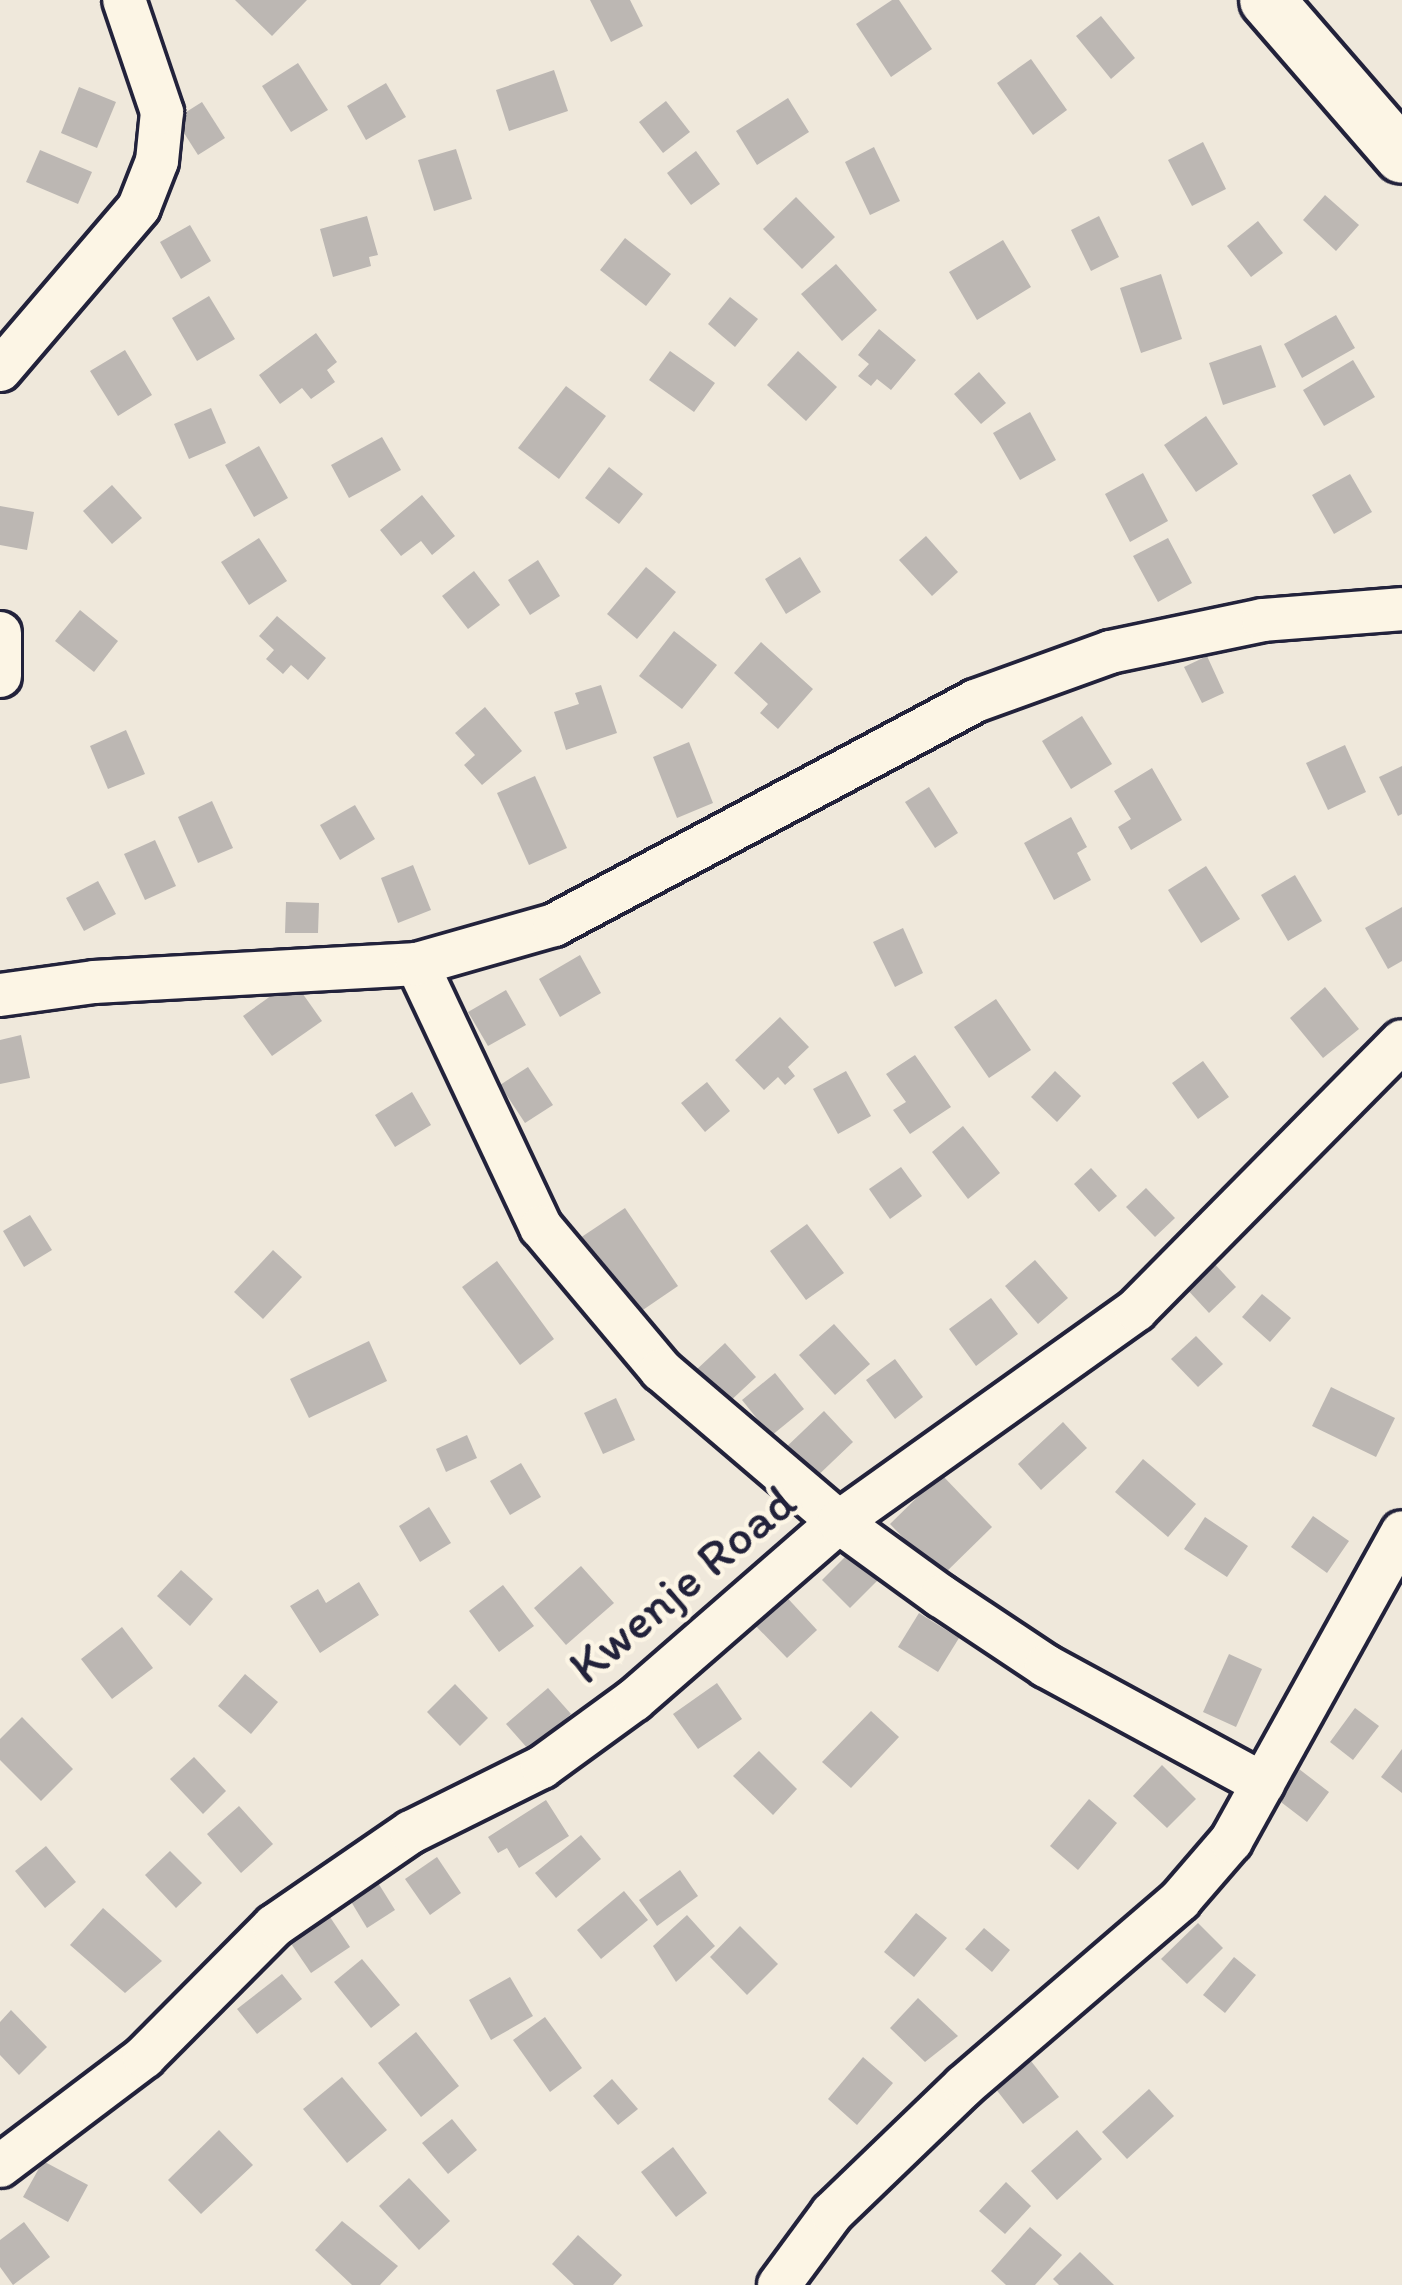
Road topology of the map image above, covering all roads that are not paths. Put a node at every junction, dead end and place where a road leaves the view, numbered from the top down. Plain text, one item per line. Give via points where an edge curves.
1 (124, 0) edge
2 (1267, 0) edge
3 (1402, 156) edge
4 (0, 370) edge
5 (1402, 609) edge
6 (0, 633) edge
7 (0, 676) edge
8 (417, 964) junction
9 (0, 995) edge
10 (1402, 1041) edge
11 (839, 1522) junction
12 (1402, 1532) edge
13 (1263, 1784) junction
14 (0, 2166) edge
15 (779, 2285) edge

1 - 4 street via 162,112 157,161 140,207
2 - 3 street
5 - 8 street via 1263,620 1110,652 975,701 554,925
6 - 7 street
8 - 9 street
8 - 11 street via 541,1227 661,1370
10 - 11 street, Kwenje Road via 1136,1310
11 - 13 street via 1046,1666
11 - 14 street, Kwenje Road via 634,1700 542,1767 412,1832 274,1926 144,2057
12 - 13 street
13 - 15 street via 1231,1841 1180,1900 964,2086 832,2213

